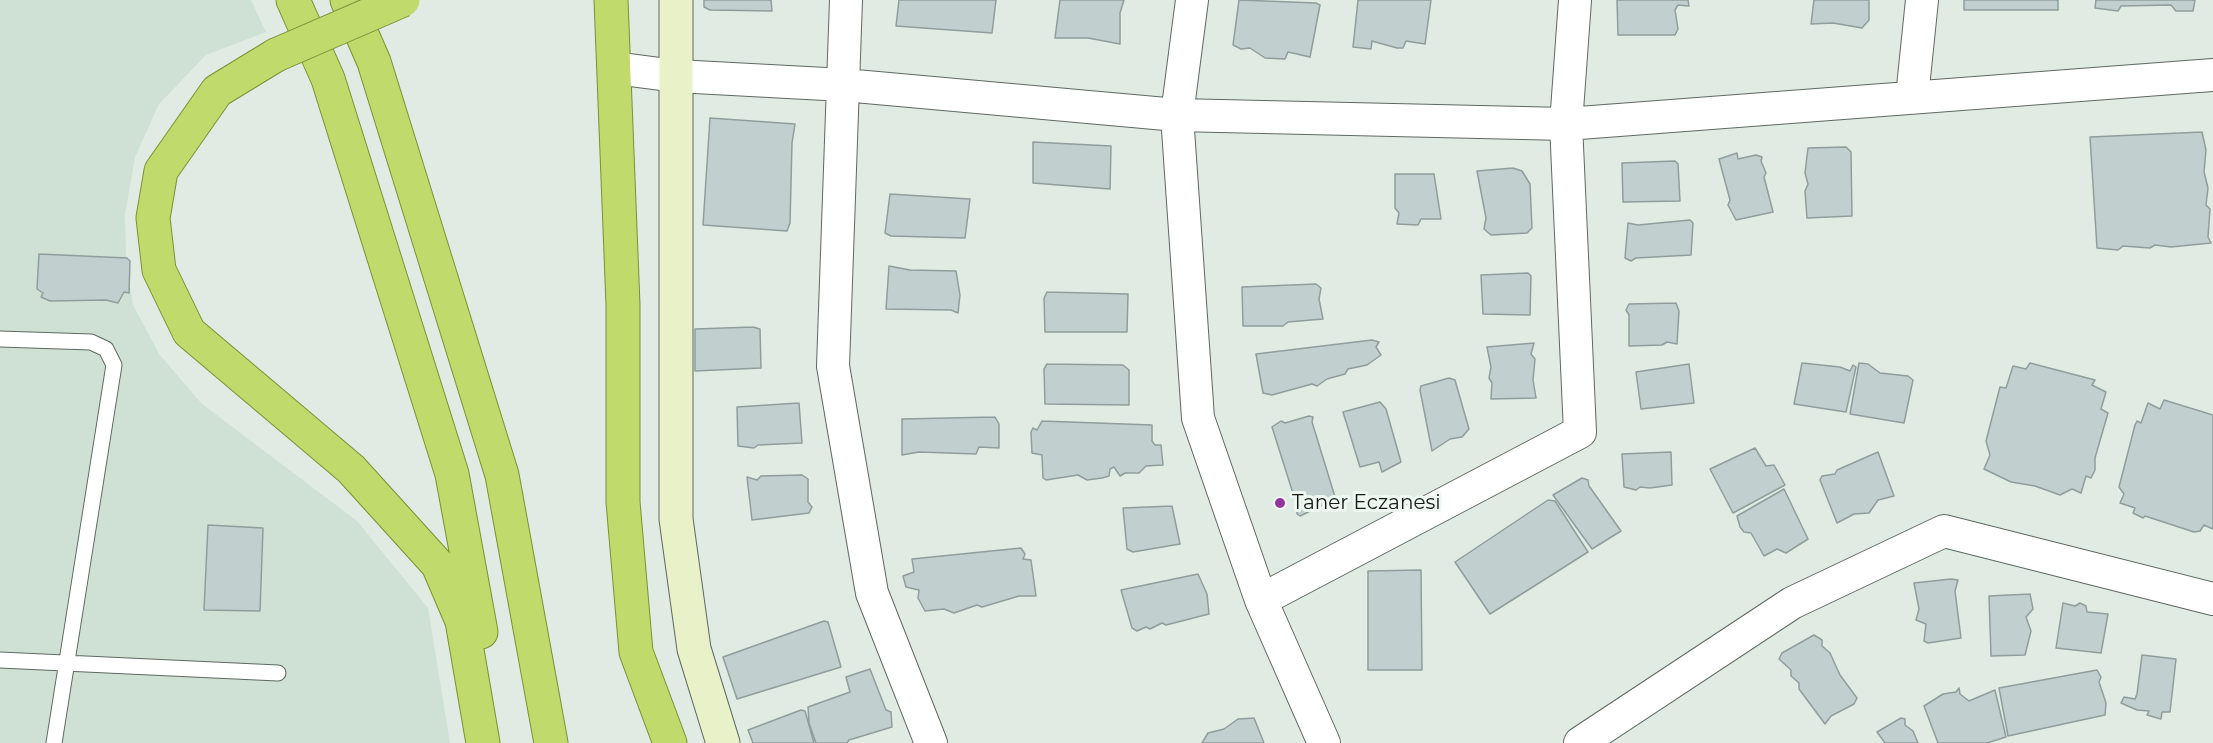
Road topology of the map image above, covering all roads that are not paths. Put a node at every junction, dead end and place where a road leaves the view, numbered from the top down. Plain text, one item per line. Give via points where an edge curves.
1 (293, 0) edge
2 (347, 0) edge
3 (403, 0) edge
4 (611, 0) edge
5 (676, 0) edge
6 (846, 0) edge
7 (1192, 0) edge
8 (1575, 0) edge
9 (1922, 0) edge
10 (614, 68) junction
11 (2213, 75) edge
12 (676, 76) junction
13 (844, 85) junction
14 (1912, 97) junction
15 (1177, 115) junction
16 (1566, 123) junction
17 (0, 339) edge
18 (2213, 599) edge
19 (1261, 600) junction
20 (0, 660) edge
21 (65, 663) junction
22 (278, 673) dead end
23 (54, 743) edge
24 (483, 743) edge
25 (502, 743) edge
26 (551, 743) edge
27 (670, 743) edge
28 (723, 743) edge
29 (931, 743) edge
30 (1324, 743) edge
31 (1580, 743) edge

1 - 25 highway via 328,79 452,474
2 - 26 highway via 374,62 502,475
3 - 24 highway, bridge via 276,55 217,91 161,171 153,218 159,270 189,332 351,469 438,565 462,621
4 - 10 highway
5 - 12 main road
6 - 13 street
7 - 15 street
8 - 16 street
9 - 14 street
10 - 12 street
10 - 27 highway via 623,305 624,514 636,652
11 - 14 street
12 - 13 street
12 - 28 main road via 676,519 694,649
13 - 15 street
13 - 29 street via 833,366 872,593
14 - 16 street
15 - 16 street
15 - 19 street via 1198,418
16 - 19 street via 1580,432
17 - 21 lane via 91,342 106,349 114,365
18 - 31 street via 1944,531 1792,603
19 - 30 street
20 - 21 lane
21 - 22 lane
21 - 23 lane

